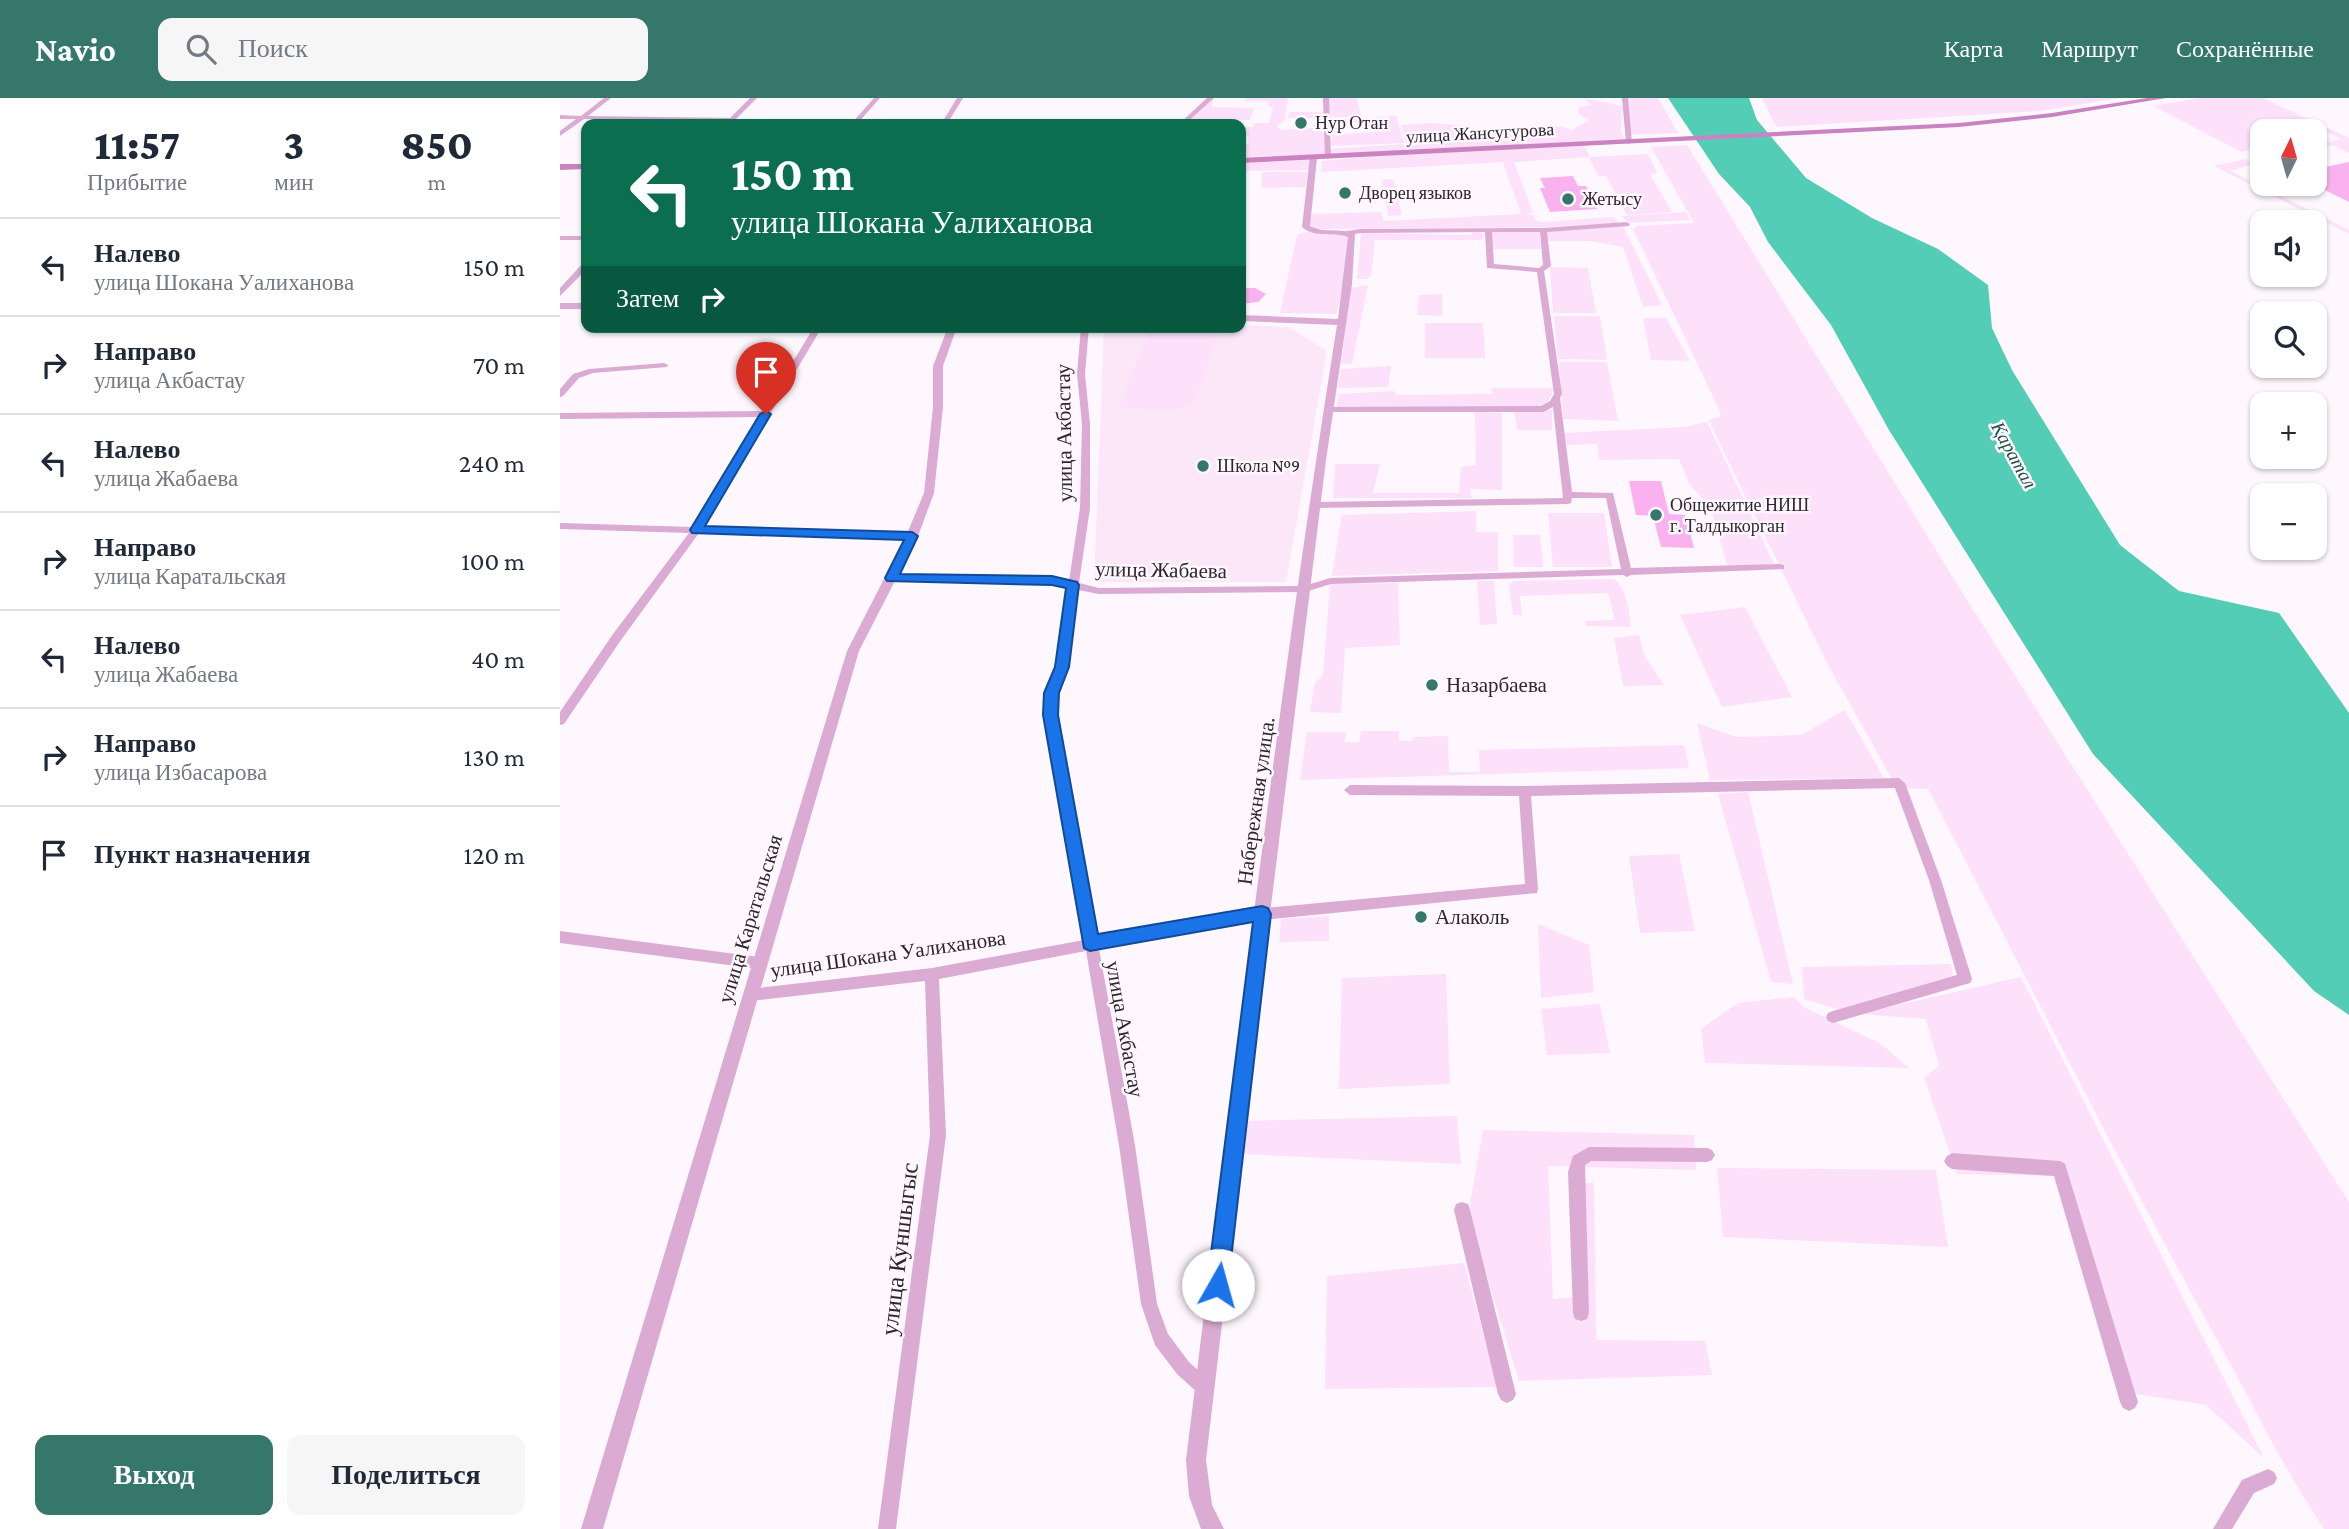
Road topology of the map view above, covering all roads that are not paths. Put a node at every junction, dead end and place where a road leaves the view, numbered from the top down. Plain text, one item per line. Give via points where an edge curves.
1 (608, 98) edge
2 (754, 98) edge
3 (877, 98) edge
4 (960, 98) edge
5 (1211, 98) edge
6 (1326, 98) edge
7 (1625, 98) edge
8 (2162, 98) edge
9 (560, 117) edge
10 (583, 117) junction
11 (641, 119) edge
12 (732, 119) edge
13 (858, 119) edge
14 (947, 119) edge
15 (1188, 119) edge
16 (560, 134) edge
17 (1629, 142) junction
18 (1328, 157) junction
19 (1314, 158) junction
20 (1246, 161) edge
21 (560, 167) edge
22 (581, 167) edge
23 (1626, 224) dead end
24 (1488, 230) junction
25 (1542, 230) junction
26 (1350, 233) junction
27 (560, 238) edge
28 (581, 238) edge
29 (581, 270) edge
30 (1540, 270) junction
31 (560, 293) edge
32 (560, 306) edge
33 (581, 306) edge
34 (1246, 317) edge
35 (1341, 322) junction
36 (814, 333) edge
37 (951, 333) edge
38 (1084, 333) edge
39 (664, 365) dead end
40 (560, 394) edge
41 (1556, 398) junction
42 (1328, 410) junction
43 (766, 414) junction
44 (560, 416) edge
45 (1567, 495) junction
46 (1315, 505) junction
47 (560, 526) edge
48 (696, 530) junction
49 (912, 536) junction
50 (1780, 567) dead end
51 (1627, 574) junction
52 (892, 578) junction
53 (1073, 585) junction
54 (1305, 589) junction
55 (560, 721) edge
56 (1350, 790) dead end
57 (1525, 790) junction
58 (1262, 914) junction
59 (560, 937) edge
60 (1090, 943) junction
61 (759, 963) junction
62 (932, 974) junction
63 (750, 995) junction
64 (1833, 1017) dead end
65 (1707, 1155) dead end
66 (1952, 1160) dead end
67 (1462, 1210) dead end
68 (1581, 1312) dead end
69 (1205, 1388) junction
70 (1507, 1394) dead end
71 (2129, 1402) dead end
72 (2268, 1478) dead end
73 (592, 1529) edge
74 (887, 1529) edge
75 (1213, 1529) edge
76 (2222, 1529) edge

1 - 10 street
2 - 12 street
3 - 13 street
4 - 14 street
5 - 15 street
6 - 18 street
7 - 17 street
8 - 17 main road, улица Жансугурова via 2007,121
9 - 10 street
10 - 11 street
10 - 16 street
17 - 18 main road, улица Жансугурова
18 - 19 main road, улица Жансугурова
19 - 20 main road, улица Жансугурова
19 - 26 street via 1306,227 1319,233
21 - 22 main road
23 - 25 street
24 - 25 street
24 - 26 street
24 - 30 street via 1490,266
25 - 30 street via 1547,266
26 - 35 street, Набережная улица.
27 - 28 street
29 - 31 street
30 - 41 street via 1555,361
32 - 33 street
34 - 35 street
35 - 42 street, Набережная улица.
36 - 43 street
37 - 49 street, улица Каратальская via 938,366 929,493
38 - 53 street, улица Акбастау via 1081,374 1086,424 1085,509
39 - 40 street via 592,371 576,376
41 - 42 street via 1543,409
41 - 45 street
42 - 46 street, Набережная улица.
43 - 44 street
43 - 48 street
45 - 46 street via 1568,501
45 - 51 street via 1610,495
46 - 54 street, Набережная улица.
47 - 48 street
48 - 49 street
48 - 55 street
49 - 52 street, улица Каратальская
50 - 51 street, улица Жабаева
51 - 54 street, улица Жабаева via 1329,581
52 - 53 street, улица Жабаева via 1052,580
52 - 61 street, улица Каратальская via 853,651
53 - 54 street, улица Жабаева via 1099,591
53 - 60 street, улица Акбастау via 1050,715
54 - 58 street, Набережная улица.
56 - 57 street
57 - 58 street, улица Шокана Уалиханова via 1532,889
57 - 64 street via 1899,783 1965,979
58 - 60 street, улица Шокана Уалиханова
58 - 69 street, Набережная улица.
59 - 61 street, улица Шокана Уалиханова
60 - 62 street, улица Шокана Уалиханова
60 - 69 street, улица Акбастау via 1127,1145 1149,1304 1161,1339
61 - 63 street, улица Каратальская
62 - 63 street, улица Шокана Уалиханова
62 - 74 street, улица Куншыгыс via 938,1135
63 - 73 street, улица Каратальская
65 - 68 street via 1589,1154 1578,1161
66 - 71 street via 2060,1169
67 - 70 street
69 - 75 street, Набережная улица. via 1196,1460 1198,1493
72 - 76 street via 2248,1486

